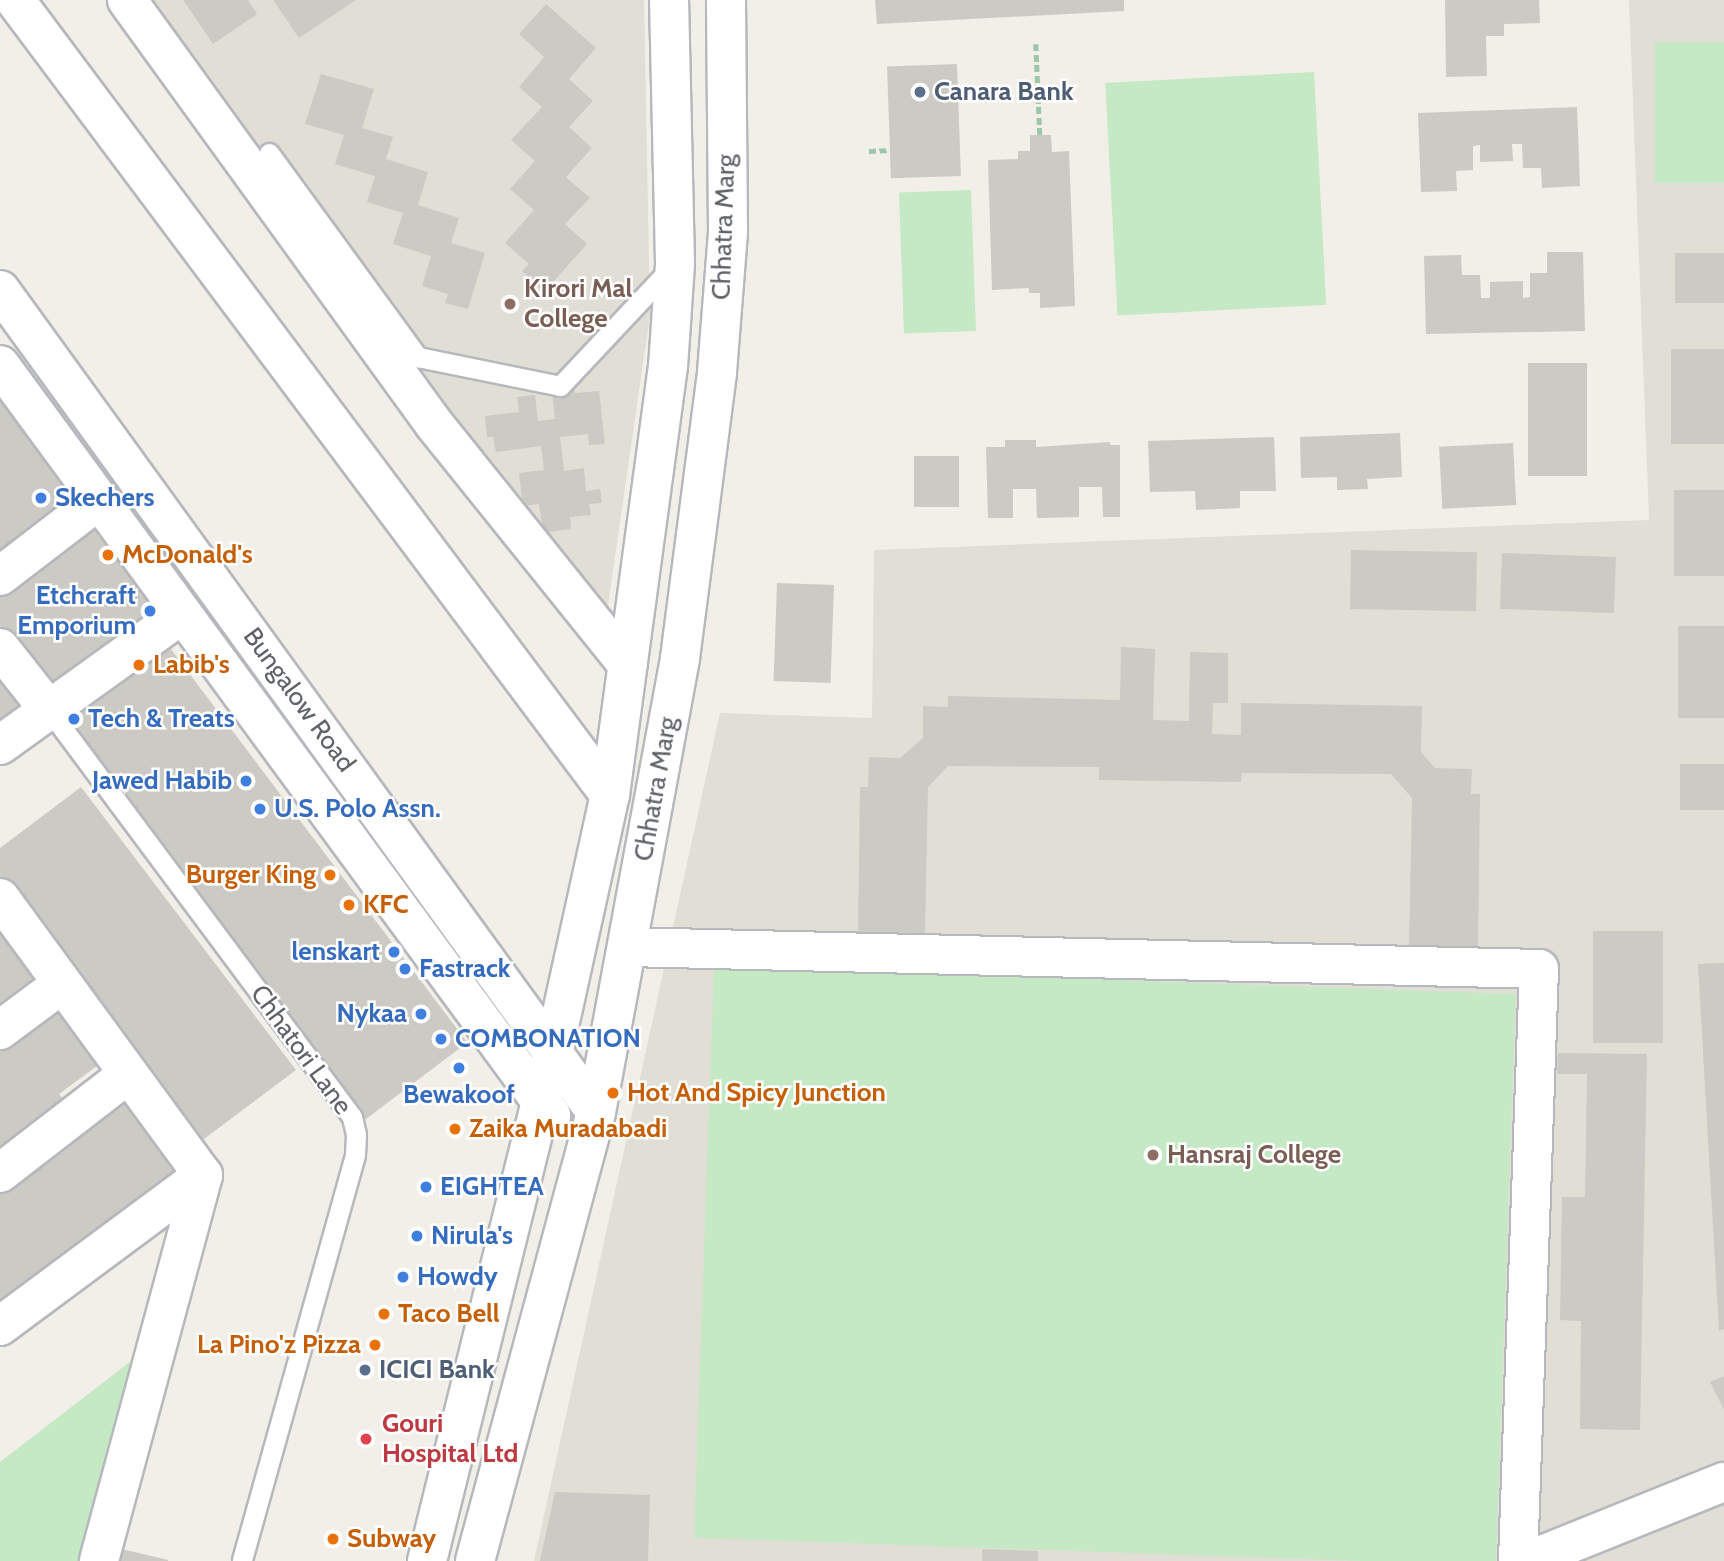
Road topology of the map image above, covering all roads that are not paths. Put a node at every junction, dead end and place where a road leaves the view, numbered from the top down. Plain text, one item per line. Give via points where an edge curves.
1 (15, 0) edge
2 (127, 0) edge
3 (669, 0) edge
4 (726, 0) edge
5 (270, 153) dead end
6 (675, 263) junction
7 (0, 290) edge
8 (0, 365) edge
9 (99, 500) junction
10 (0, 576) edge
11 (182, 614) junction
12 (0, 648) edge
13 (628, 665) junction
14 (49, 710) junction
15 (0, 745) edge
16 (610, 795) junction
17 (0, 899) edge
18 (627, 947) junction
19 (62, 984) junction
20 (0, 1030) edge
21 (554, 1049) junction
22 (128, 1074) junction
23 (541, 1104) junction
24 (596, 1112) junction
25 (585, 1154) junction
26 (0, 1173) edge
27 (203, 1175) junction
28 (0, 1326) edge
29 (1724, 1482) edge
30 (99, 1561) edge
31 (242, 1561) edge
32 (427, 1561) edge
33 (475, 1561) edge
34 (1518, 1561) edge
35 (1527, 1561) edge

1 - 16 street
2 - 13 street via 433,425
3 - 6 street, Chhatra Marg
4 - 18 street, Chhatra Marg via 728,231 717,372 680,658
5 - 6 lane via 418,357 560,386
6 - 13 street, Chhatra Marg via 668,367
7 - 21 street, Bungalow Road via 132,477
8 - 9 street
9 - 10 street
9 - 11 street
11 - 14 street
11 - 23 street
12 - 14 street, Chhatori Lane
13 - 16 street, Chhatra Marg
14 - 15 street
14 - 31 lane, Chhatori Lane via 354,1126 355,1155
16 - 21 street, Chhatra Marg
17 - 19 street
18 - 24 street, Chhatra Marg
18 - 34 street via 1539,969
19 - 20 street
19 - 22 street
21 - 23 street, Chhatra Marg
21 - 24 street, Bungalow Road
22 - 26 street
22 - 27 street
23 - 25 street
23 - 32 street, Chhatra Marg
24 - 25 street, Chhatra Marg
25 - 33 street, Chhatra Marg
27 - 28 street
27 - 30 street
29 - 35 street

